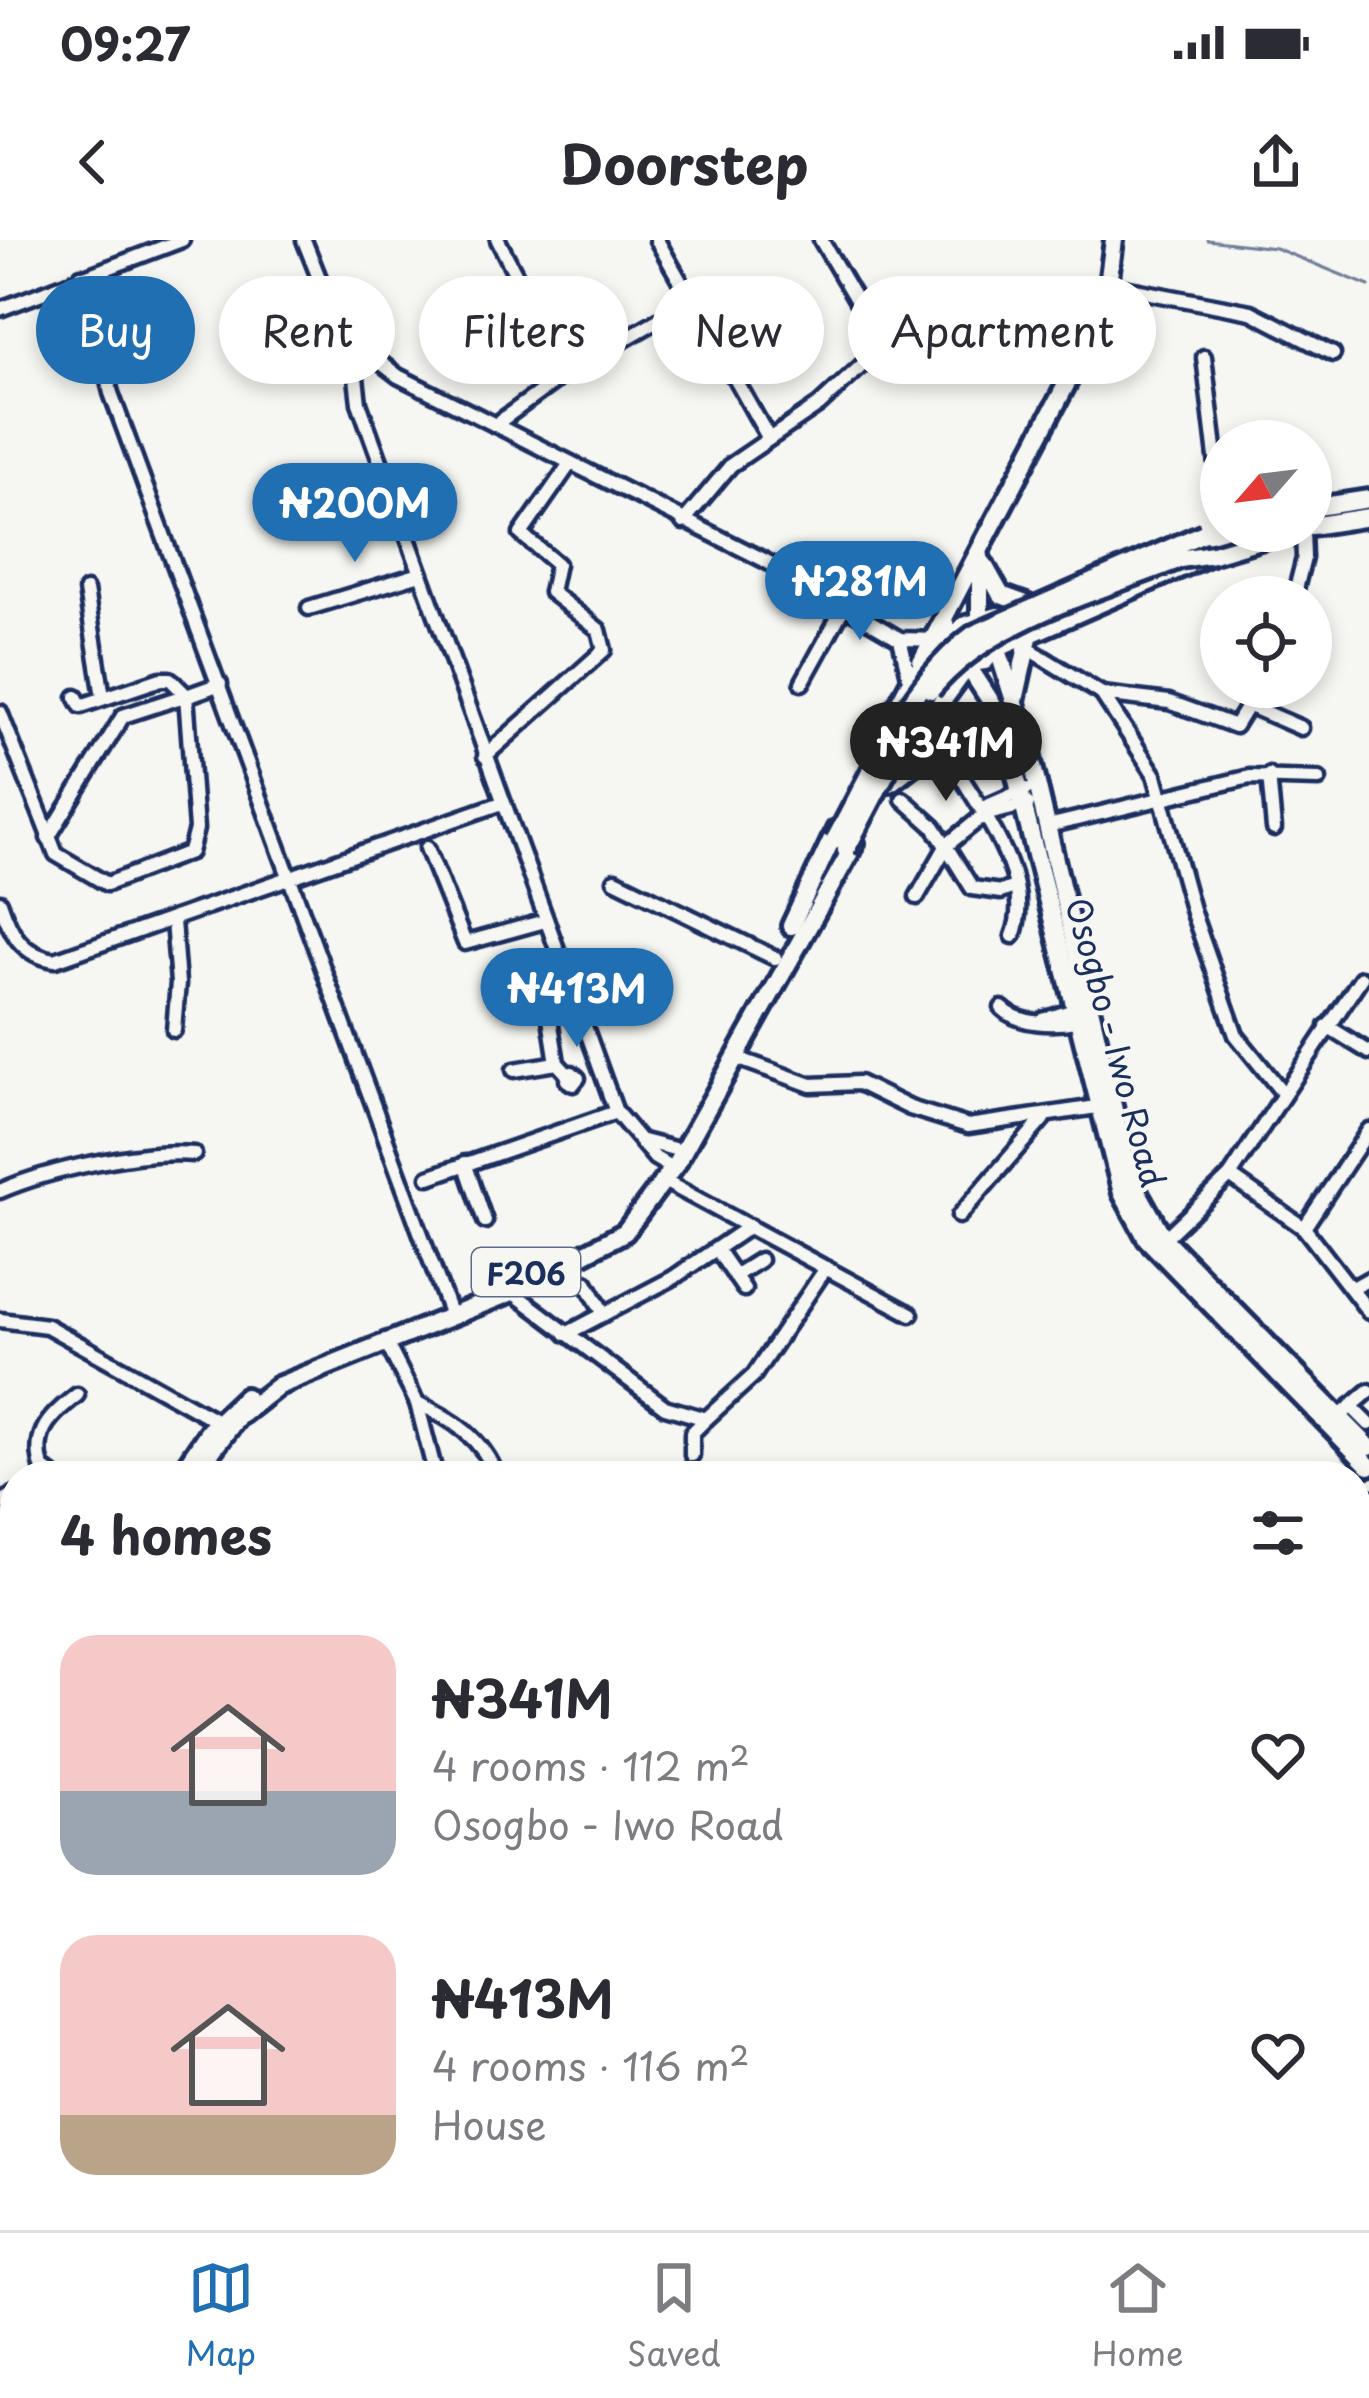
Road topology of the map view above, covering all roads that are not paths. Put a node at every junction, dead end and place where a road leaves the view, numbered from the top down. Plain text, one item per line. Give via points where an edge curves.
1 (182, 240) edge
2 (304, 240) edge
3 (498, 240) edge
4 (657, 240) edge
5 (820, 240) edge
6 (1114, 240) edge
7 (84, 276) edge
8 (318, 276) edge
9 (516, 276) edge
10 (677, 276) edge
11 (1109, 276) edge
12 (1156, 294) edge
13 (36, 295) edge
14 (0, 309) edge
15 (1333, 354) dead end
16 (1204, 357) dead end
17 (395, 374) edge
18 (109, 384) edge
19 (357, 384) edge
20 (551, 384) edge
21 (738, 384) edge
22 (1067, 384) edge
23 (1211, 420) edge
24 (495, 425) junction
25 (768, 436) junction
26 (569, 465) junction
27 (1369, 499) edge
28 (1332, 505) edge
29 (1369, 517) edge
30 (683, 522) junction
31 (1332, 523) edge
32 (1200, 534) edge
33 (1200, 537) edge
34 (1220, 552) edge
35 (1213, 554) junction
36 (980, 556) junction
37 (420, 574) junction
38 (86, 590) dead end
39 (845, 605) junction
40 (309, 608) dead end
41 (1018, 608) junction
42 (944, 621) junction
43 (980, 623) junction
44 (900, 639) junction
45 (1026, 639) junction
46 (932, 640) junction
47 (954, 641) junction
48 (994, 650) junction
49 (970, 663) junction
50 (913, 677) junction
51 (802, 682) dead end
52 (220, 684) junction
53 (1102, 694) junction
54 (185, 695) junction
55 (76, 697) dead end
56 (103, 697) junction
57 (1013, 706) junction
58 (1248, 708) edge
59 (1255, 708) edge
60 (0, 712) edge
61 (1301, 728) dead end
62 (1010, 748) junction
63 (485, 756) junction
64 (957, 770) dead end
65 (1269, 775) junction
66 (1319, 779) dead end
67 (890, 783) junction
68 (1032, 795) junction
69 (1165, 797) junction
70 (903, 799) dead end
71 (502, 803) junction
72 (984, 815) junction
73 (1048, 826) junction
74 (1274, 829) dead end
75 (48, 838) junction
76 (840, 845) junction
77 (946, 845) junction
78 (427, 848) dead end
79 (290, 879) junction
80 (615, 880) dead end
81 (1014, 886) junction
82 (917, 897) dead end
83 (0, 902) edge
84 (173, 921) junction
85 (545, 921) junction
86 (1013, 936) dead end
87 (775, 958) junction
88 (1361, 978) dead end
89 (546, 993) dead end
90 (1002, 1008) dead end
91 (1075, 1015) junction
92 (1327, 1026) junction
93 (174, 1030) dead end
94 (1369, 1052) edge
95 (734, 1057) junction
96 (556, 1063) junction
97 (599, 1068) junction
98 (514, 1070) dead end
99 (537, 1070) junction
100 (528, 1084) dead end
101 (1282, 1092) junction
102 (1097, 1107) junction
103 (616, 1112) junction
104 (1044, 1118) junction
105 (1369, 1130) edge
106 (643, 1141) junction
107 (677, 1149) junction
108 (1355, 1150) junction
109 (194, 1154) dead end
110 (1369, 1161) edge
111 (465, 1163) junction
112 (666, 1171) junction
113 (1230, 1176) junction
114 (429, 1177) dead end
115 (0, 1192) edge
116 (959, 1216) dead end
117 (485, 1222) dead end
118 (750, 1226) junction
119 (1304, 1228) junction
120 (1164, 1239) junction
121 (717, 1250) junction
122 (760, 1260) dead end
123 (826, 1268) junction
124 (736, 1275) junction
125 (1369, 1280) edge
126 (586, 1282) dead end
127 (1353, 1288) junction
128 (744, 1289) dead end
129 (512, 1292) junction
130 (448, 1308) junction
131 (1369, 1312) edge
132 (604, 1314) junction
133 (911, 1314) dead end
134 (0, 1320) edge
135 (566, 1334) junction
136 (385, 1340) junction
137 (1369, 1391) edge
138 (76, 1395) dead end
139 (417, 1402) junction
140 (665, 1407) junction
141 (1346, 1411) junction
142 (706, 1419) junction
143 (223, 1424) junction
144 (1369, 1424) edge
145 (692, 1433) junction
146 (1369, 1447) edge
147 (692, 1455) dead end
148 (41, 1461) edge
149 (192, 1461) edge
150 (202, 1461) edge
151 (432, 1461) edge
152 (491, 1461) edge
153 (1364, 1461) edge

1 - 7 street
2 - 8 street
3 - 9 street
4 - 10 street
5 - 25 street via 872,327 870,358 820,405
6 - 11 main road
12 - 15 street via 1251,312
13 - 14 street
16 - 23 street
17 - 24 street
18 - 52 street
19 - 37 street
20 - 24 street
21 - 25 street
22 - 36 main road
24 - 26 street
25 - 30 street via 712,483
26 - 30 street
26 - 63 street via 521,534 557,564 551,592 599,630 604,650
27 - 28 main road
29 - 31 main road
30 - 39 street
32 - 41 main road
33 - 76 main road, F206, bridge via 974,634 943,657 914,697
34 - 35 main road
35 - 45 main road
35 - 76 main road, F206, bridge via 1180,559 1062,608 952,664
36 - 41 main road via 1000,595
36 - 42 main road
36 - 43 main road
37 - 40 street
37 - 63 street
38 - 56 street
39 - 44 street
39 - 51 street
41 - 43 main road
41 - 45 main road via 1010,624
42 - 46 main road
42 - 47 main road
43 - 47 main road via 963,626
43 - 48 main road via 993,634
44 - 46 street
44 - 50 street
45 - 48 main road
45 - 53 street
45 - 57 main road
46 - 47 street
46 - 50 main road
47 - 49 main road
47 - 50 main road
48 - 49 main road
48 - 57 main road, Osogbo - Iwo Road
49 - 62 main road, Osogbo - Iwo Road
49 - 67 main road via 915,734
50 - 76 main road via 843,807
52 - 54 street
52 - 79 street
53 - 58 street via 1173,703 1235,726
53 - 69 street
54 - 56 street via 160,679
54 - 75 street via 123,716
54 - 75 street via 196,829 190,852 107,884 56,854
55 - 56 street via 81,706
57 - 68 main road, Osogbo - Iwo Road
59 - 61 street
60 - 75 street
62 - 67 main road via 974,740 945,745
62 - 68 main road, Osogbo - Iwo Road
63 - 71 street
64 - 72 street
65 - 66 street
65 - 69 street
65 - 74 street
67 - 76 main road via 857,841
68 - 72 street via 986,807
68 - 73 main road, Osogbo - Iwo Road
68 - 91 main road, Osogbo - Iwo Road
69 - 73 street
69 - 101 street via 1193,913 1237,1035
70 - 77 street
71 - 79 street
71 - 85 street
72 - 77 street
72 - 81 street
73 - 120 main road, Osogbo - Iwo Road via 1123,1155
76 - 87 main road, F206
76 - 95 main road, F206
77 - 81 street via 972,888
77 - 82 street
78 - 85 street via 465,944
79 - 84 street
79 - 130 street
80 - 87 street
81 - 86 street via 1020,908
83 - 84 street via 13,936 38,958 56,960
84 - 93 street
85 - 97 street
87 - 107 main road, F206
88 - 92 street
89 - 96 street
90 - 91 street via 1017,1018
91 - 102 main road, Osogbo - Iwo Road
92 - 94 street
92 - 101 street
95 - 104 street via 811,1085 859,1083 968,1126
95 - 107 main road, F206
96 - 97 street via 573,1076
96 - 99 street
97 - 103 street
98 - 99 street
99 - 100 street
101 - 113 street
102 - 104 street
102 - 153 main road, Osogbo - Iwo Road via 1122,1193 1147,1239
103 - 106 street
103 - 111 street
104 - 116 street
105 - 108 street
106 - 107 street
106 - 112 street
107 - 112 main road, F206
108 - 110 street
108 - 119 street
109 - 115 street via 65,1172
111 - 114 street
111 - 117 street
112 - 118 street
112 - 129 main road, F206 via 625,1232
112 - 130 main road, F206 via 618,1224
113 - 119 street
113 - 120 street
118 - 121 street
118 - 123 street
119 - 127 street
120 - 141 main road, Osogbo - Iwo Road
121 - 124 street
121 - 132 street
122 - 124 street
123 - 133 street
123 - 142 street via 754,1375
124 - 128 street
125 - 127 street
126 - 132 street
127 - 131 street
129 - 130 main road, F206
129 - 135 street
130 - 136 main road, F206
130 - 143 main road, F206 via 272,1377
132 - 135 street
134 - 143 street via 47,1326
135 - 140 street
136 - 139 street
136 - 143 main road, F206 via 278,1386
137 - 141 street
138 - 148 street via 43,1426
139 - 151 street
139 - 152 street via 453,1419
140 - 142 street
140 - 145 street
141 - 144 street
141 - 146 main road, Osogbo - Iwo Road
142 - 145 street
143 - 149 main road, F206
143 - 150 main road, F206
145 - 147 street

